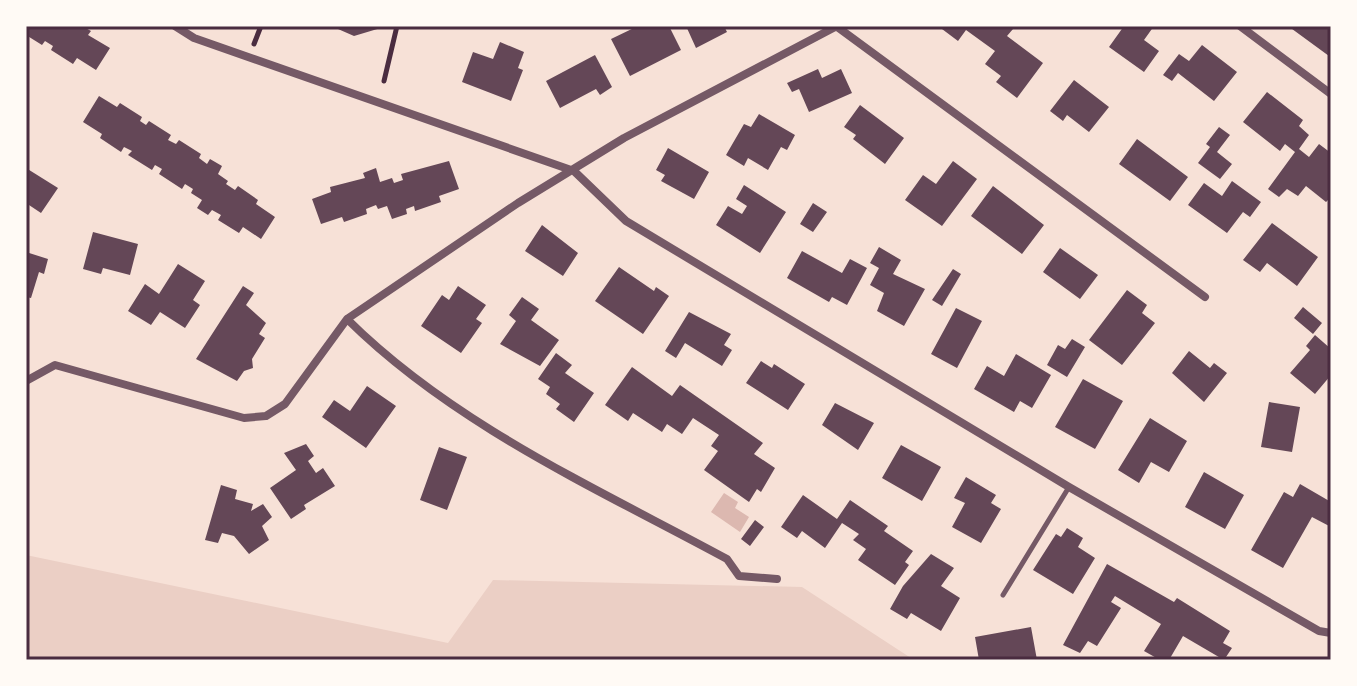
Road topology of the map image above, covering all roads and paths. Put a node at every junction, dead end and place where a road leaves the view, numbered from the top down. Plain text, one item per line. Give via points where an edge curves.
1 (175, 26) edge
2 (397, 26) edge
3 (837, 26) edge
4 (1240, 26) edge
5 (384, 81) dead end
6 (1331, 94) edge
7 (574, 171) junction
8 (1205, 297) dead end
9 (347, 319) junction
10 (26, 381) edge
11 (1069, 487) junction
12 (777, 579) dead end
13 (1003, 595) dead end
14 (1331, 633) edge

1 - 7 street via 194,38
2 - 5 path
3 - 7 street via 624,138
3 - 8 street
4 - 6 street
7 - 9 street
7 - 11 street via 626,221
9 - 10 street via 285,404 266,416 244,418 55,365
9 - 12 street via 380,352 476,421 727,559 739,576
11 - 13 lane
11 - 14 street via 1319,631

